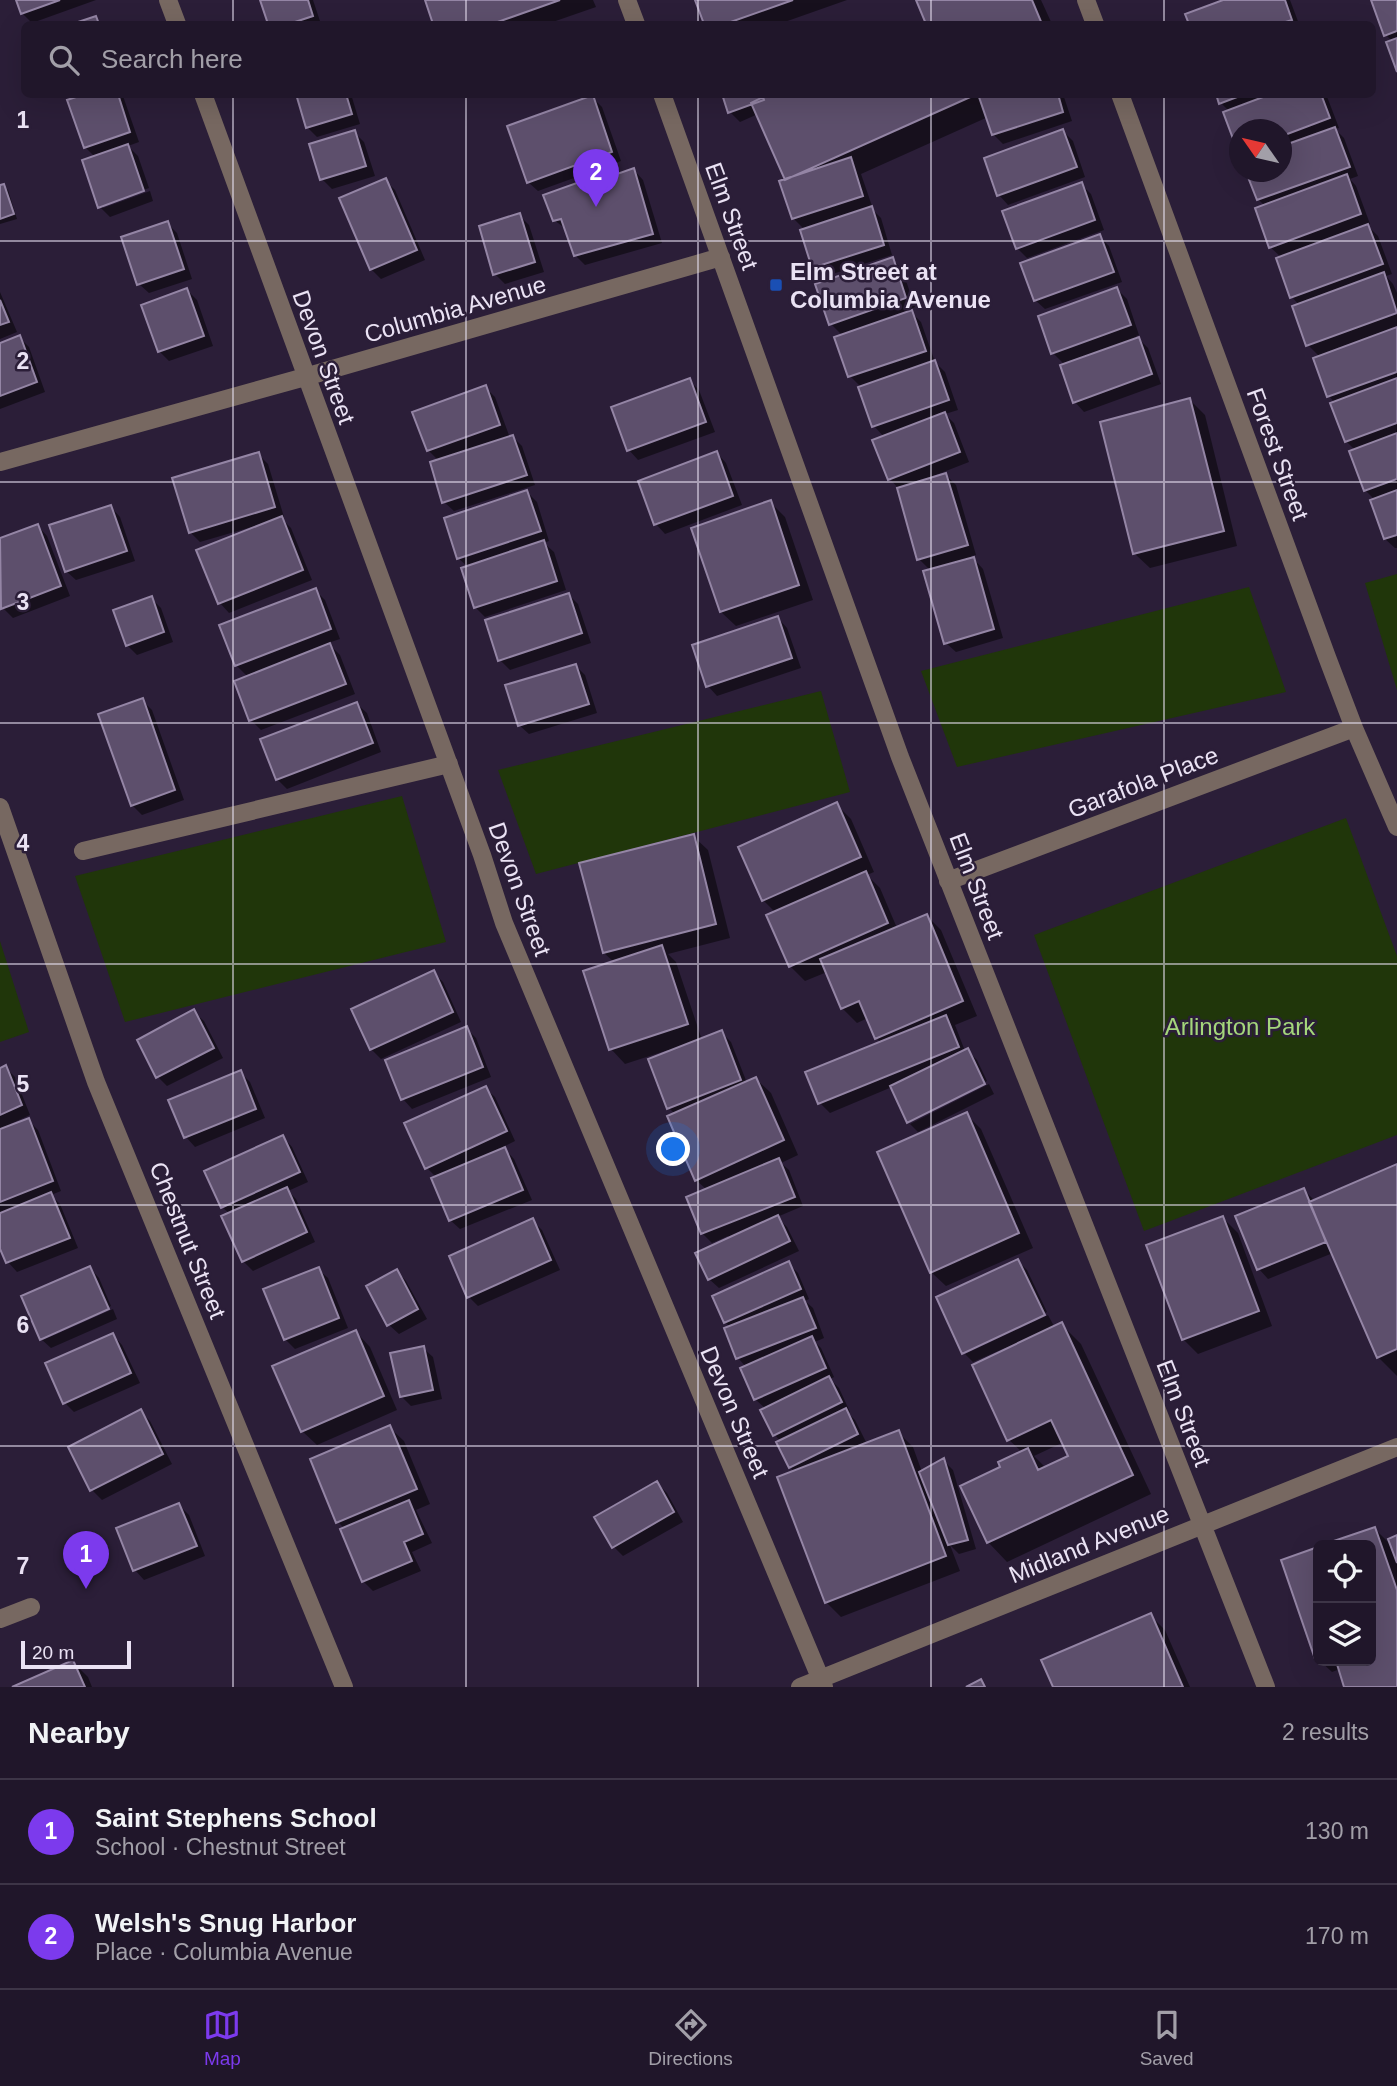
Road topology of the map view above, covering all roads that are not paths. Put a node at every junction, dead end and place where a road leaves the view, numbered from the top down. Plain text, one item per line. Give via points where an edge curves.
1 (168, 0) edge
2 (627, 0) edge
3 (1092, 2) edge
4 (176, 21) edge
5 (635, 21) edge
6 (1094, 21) edge
7 (204, 98) edge
8 (663, 98) edge
9 (1121, 98) edge
10 (721, 257) junction
11 (305, 377) junction
12 (0, 462) edge
13 (1354, 728) junction
14 (449, 764) junction
15 (0, 807) edge
16 (1397, 827) edge
17 (83, 851) dead end
18 (948, 881) junction
19 (1397, 1447) edge
20 (1202, 1525) junction
21 (31, 1607) dead end
22 (0, 1619) edge
23 (822, 1683) edge
24 (344, 1687) edge
25 (800, 1687) edge
26 (1266, 1687) edge

1 - 4 street
2 - 5 street
3 - 6 street
7 - 11 street, Devon Street
8 - 10 street, Elm Street
9 - 13 street, Forest Street
10 - 11 street, Columbia Avenue
10 - 18 street, Elm Street
11 - 12 street, Columbia Avenue
11 - 14 street, Devon Street
13 - 16 street, Forest Street
13 - 18 street, Garafola Place
14 - 17 street
14 - 23 street, Devon Street via 504,923
15 - 24 street, Chestnut Street via 96,1082
18 - 20 street, Elm Street
19 - 20 street, Midland Avenue
20 - 23 street, Midland Avenue
20 - 26 street, Elm Street
21 - 22 street
23 - 25 street, Midland Avenue

